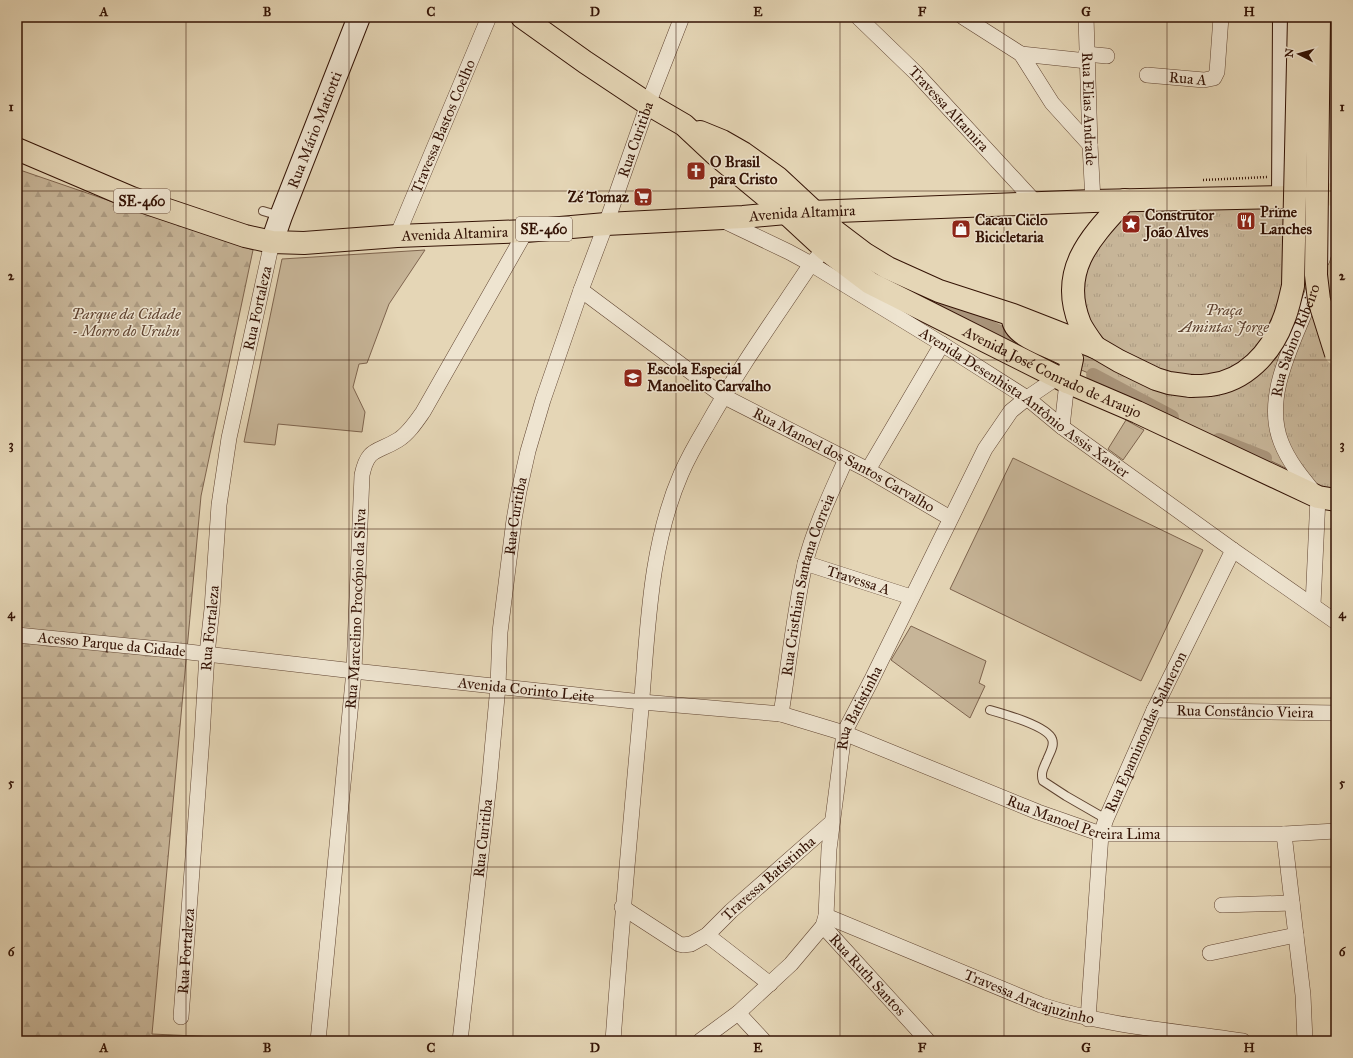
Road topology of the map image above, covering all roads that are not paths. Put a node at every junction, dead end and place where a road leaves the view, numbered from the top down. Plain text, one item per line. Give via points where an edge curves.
1 (359, 17) edge
2 (489, 17) edge
3 (522, 17) edge
4 (682, 17) edge
5 (858, 17) edge
6 (963, 17) edge
7 (1086, 17) edge
8 (1221, 17) edge
9 (1284, 17) edge
10 (1299, 17) edge
11 (1319, 17) edge
12 (1336, 17) edge
13 (1020, 54) junction
14 (1106, 56) dead end
15 (1087, 58) junction
16 (1147, 75) dead end
17 (648, 104) junction
18 (684, 125) junction
19 (1090, 145) junction
20 (17, 149) edge
21 (1283, 187) junction
22 (1335, 194) edge
23 (1093, 200) junction
24 (1125, 200) junction
25 (1036, 203) junction
26 (816, 212) junction
27 (786, 213) junction
28 (718, 218) junction
29 (606, 224) junction
30 (526, 231) junction
31 (397, 236) junction
32 (272, 242) junction
33 (818, 257) junction
34 (581, 290) junction
35 (1013, 314) junction
36 (942, 344) junction
37 (1095, 348) junction
38 (1336, 354) edge
39 (1063, 379) junction
40 (723, 396) junction
41 (1027, 398) junction
42 (1062, 427) junction
43 (846, 459) junction
44 (868, 470) junction
45 (1327, 499) edge
46 (950, 518) junction
47 (1233, 550) junction
48 (805, 563) junction
49 (911, 597) junction
50 (1313, 605) junction
51 (1336, 622) edge
52 (17, 635) edge
53 (206, 654) junction
54 (354, 671) junction
55 (498, 686) junction
56 (642, 702) junction
57 (990, 710) dead end
58 (1154, 710) junction
59 (1336, 713) edge
60 (781, 714) junction
61 (844, 733) junction
62 (1106, 819) junction
63 (831, 823) junction
64 (1336, 831) edge
65 (1101, 834) junction
66 (1284, 834) junction
67 (1292, 903) junction
68 (1222, 905) dead end
69 (622, 907) junction
70 (825, 921) junction
71 (707, 935) junction
72 (1296, 935) junction
73 (1210, 953) dead end
74 (770, 984) junction
75 (738, 1013) junction
76 (181, 1017) dead end
77 (1088, 1019) junction
78 (318, 1041) edge
79 (460, 1041) edge
80 (613, 1041) edge
81 (700, 1041) edge
82 (764, 1041) edge
83 (928, 1041) edge
84 (1243, 1041) edge
85 (1305, 1041) edge

1 - 32 street, Rua Mário Matiotti via 272,213
2 - 31 street, Travessa Bastos Coelho
3 - 17 main road
4 - 17 street, Rua Curitiba
5 - 25 street, Travessa Altamira via 916,73
6 - 13 street
7 - 15 street, Rua Elias Andrade
8 - 16 street, Rua A via 1217,72 1214,78 1204,80
9 - 21 street
10 - 37 main road, Avenida José Conrado de Araujo, bridge via 1293,286 1280,329 1265,354 1253,366 1230,380 1191,386 1156,379
11 - 38 main road, bridge via 1316,275 1319,300
12 - 22 street, Rua Sabino Ribeiro
13 - 15 street
13 - 19 street via 1052,103
14 - 15 street
15 - 19 street, Rua Elias Andrade
17 - 18 main road
17 - 29 street, Rua Curitiba
18 - 26 main road, Avenida José Conrado de Araujo via 743,153 778,178
18 - 27 main road, Avenida José Conrado de Araujo
19 - 23 street, Rua Elias Andrade
20 - 32 main road, SE-460 via 132,198 245,236
21 - 22 main road, Avenida Altamira / SE-460
21 - 24 main road, Avenida Altamira / SE-460
22 - 45 street, Rua Sabino Ribeiro via 1327,244 1306,311 1282,369 1274,405 1281,443 1293,465
23 - 24 main road, Avenida Altamira / SE-460
23 - 25 main road, Avenida Altamira / SE-460
24 - 37 main road via 1104,222 1086,247 1078,262 1074,280 1074,301 1081,325
25 - 26 main road, Avenida Altamira / SE-460
26 - 27 main road, Avenida Altamira / SE-460
26 - 35 main road, Avenida José Conrado de Araujo via 848,241 888,268 939,291
27 - 28 main road, Avenida Altamira / SE-460
27 - 33 main road, Avenida José Conrado de Araujo
28 - 29 main road, Avenida Altamira / SE-460
28 - 33 street, Avenida Desenhista Antônio Assis Xavier via 789,252
29 - 30 main road, Avenida Altamira / SE-460
29 - 34 street, Rua Curitiba
30 - 31 main road, Avenida Altamira / SE-460
30 - 54 street, Rua Marcelino Procópio da Silva via 423,412 398,440 372,452 364,466
31 - 32 main road, Avenida Altamira / SE-460 via 304,243
32 - 53 street, Rua Fortaleza via 229,438 219,505 212,609
33 - 36 street, Avenida Desenhista Antônio Assis Xavier
33 - 39 main road, Avenida José Conrado de Araujo
33 - 40 street
34 - 40 street, Rua Manoel dos Santos Carvalho
34 - 55 street, Rua Curitiba via 543,400 519,491 500,632
35 - 37 main road, Avenida José Conrado de Araujo
35 - 39 main road via 1012,321 1022,332 1072,359
36 - 41 street, Avenida Desenhista Antônio Assis Xavier
36 - 44 street
39 - 41 street, Rua Batistinha
39 - 42 street
39 - 45 main road, Avenida José Conrado de Araujo
40 - 43 street, Rua Manoel dos Santos Carvalho
40 - 56 street via 681,474 668,508 658,547 651,598
41 - 42 street, Avenida Desenhista Antônio Assis Xavier
41 - 46 street, Rua Batistinha via 1011,411 985,449
42 - 47 street, Avenida Desenhista Antônio Assis Xavier
43 - 44 street, Rua Manoel dos Santos Carvalho
43 - 48 street, Rua Cristhian Santana Correia via 814,534
44 - 46 street, Rua Manoel dos Santos Carvalho
45 - 50 street
46 - 49 street, Rua Batistinha
47 - 50 street, Avenida Desenhista Antônio Assis Xavier
47 - 58 street, Rua Epaminondas Salmeron
48 - 49 street, Travessa A
48 - 60 street, Rua Cristhian Santana Correia
49 - 61 street, Rua Batistinha
50 - 51 street, Avenida Desenhista Antônio Assis Xavier
52 - 53 street, Acesso Parque da Cidade
53 - 54 street, Avenida Corinto Leite
53 - 76 street, Rua Fortaleza
54 - 55 street, Avenida Corinto Leite
54 - 78 street, Rua Marcelino Procópio da Silva
55 - 56 street, Avenida Corinto Leite
55 - 79 street, Rua Curitiba
56 - 60 street, Avenida Corinto Leite
56 - 69 street
57 - 62 lane via 1018,718 1050,736 1052,748 1041,773 1043,781
58 - 59 street, Rua Constâncio Vieira
58 - 62 street, Rua Epaminondas Salmeron
60 - 61 street, Avenida Corinto Leite
61 - 63 street, Rua Batistinha
61 - 65 street, Rua Manoel Pereira Lima via 1038,812
62 - 65 street, Rua Epaminondas Salmeron
63 - 70 street, Rua Batistinha
63 - 71 street, Travessa Batistinha
64 - 66 street, Rua Manoel Pereira Lima
65 - 66 street, Rua Manoel Pereira Lima
65 - 77 street, Rua Epaminondas Salmeron
66 - 67 street
67 - 68 street
67 - 72 street
69 - 71 street, Travessa Batistinha via 681,945 691,944
69 - 80 street
70 - 74 street via 791,964
70 - 77 street, Travessa Aracajuzinho via 1040,1005
70 - 83 street, Rua Ruth Santos
71 - 74 street, Travessa Batistinha
72 - 73 street
72 - 85 street
74 - 75 street
75 - 81 street
75 - 82 street
77 - 84 street, Travessa Aracajuzinho

